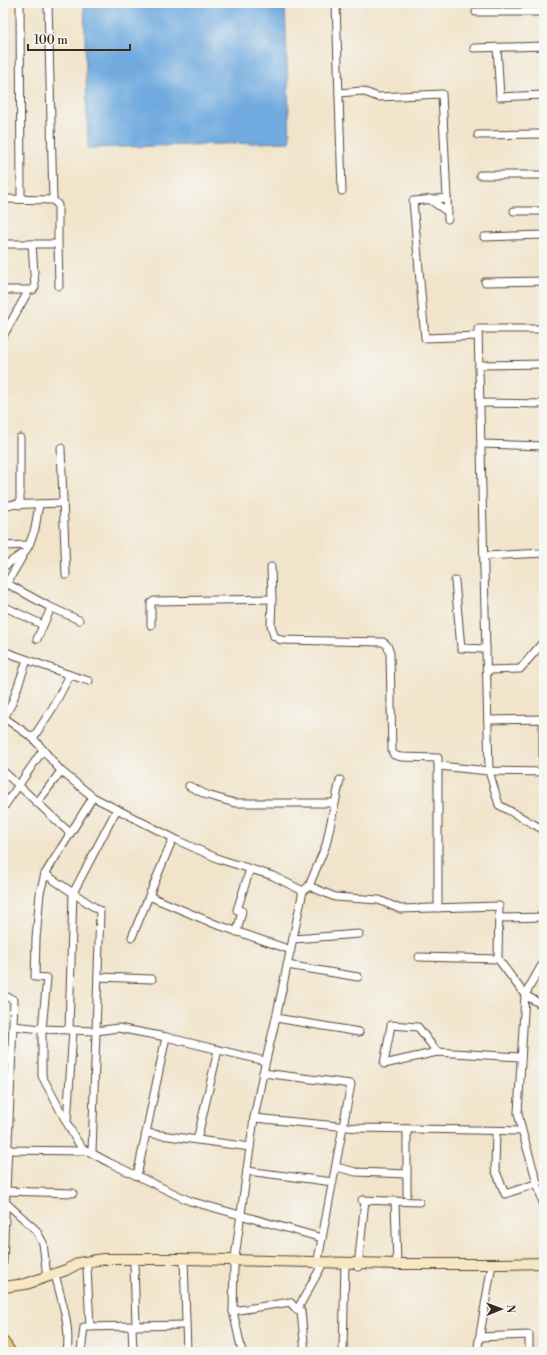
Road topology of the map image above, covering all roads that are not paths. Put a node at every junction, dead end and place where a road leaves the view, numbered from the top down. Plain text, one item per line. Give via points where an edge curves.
1 (20, 3) edge
2 (48, 3) edge
3 (336, 3) edge
4 (476, 12) dead end
5 (544, 12) edge
6 (544, 46) edge
7 (497, 47) junction
8 (474, 48) dead end
9 (339, 93) junction
10 (544, 95) edge
11 (544, 134) edge
12 (478, 135) dead end
13 (480, 175) dead end
14 (544, 175) edge
15 (342, 190) dead end
16 (447, 198) junction
17 (3, 199) edge
18 (21, 199) junction
19 (429, 199) junction
20 (53, 200) junction
21 (514, 211) dead end
22 (544, 211) edge
23 (544, 235) edge
24 (484, 237) dead end
25 (3, 244) edge
26 (32, 244) junction
27 (58, 244) junction
28 (544, 281) edge
29 (485, 282) dead end
30 (59, 286) dead end
31 (3, 290) edge
32 (28, 290) junction
33 (544, 329) edge
34 (3, 336) edge
35 (478, 336) junction
36 (544, 364) edge
37 (479, 365) junction
38 (480, 403) junction
39 (544, 404) edge
40 (20, 438) dead end
41 (481, 444) junction
42 (544, 446) edge
43 (61, 448) dead end
44 (63, 503) junction
45 (39, 504) junction
46 (3, 505) edge
47 (20, 505) junction
48 (29, 545) junction
49 (3, 546) edge
50 (24, 553) junction
51 (544, 553) edge
52 (484, 556) junction
53 (271, 566) dead end
54 (3, 567) edge
55 (66, 575) dead end
56 (455, 581) dead end
57 (4, 587) edge
58 (272, 599) junction
59 (3, 606) edge
60 (51, 608) junction
61 (79, 620) dead end
62 (43, 625) junction
63 (151, 625) dead end
64 (37, 639) dead end
65 (544, 641) edge
66 (486, 649) junction
67 (3, 651) edge
68 (27, 660) junction
69 (487, 670) junction
70 (70, 675) junction
71 (89, 681) dead end
72 (4, 718) edge
73 (488, 720) junction
74 (33, 738) junction
75 (43, 750) junction
76 (543, 760) edge
77 (438, 766) junction
78 (3, 771) edge
79 (61, 771) junction
80 (490, 772) junction
81 (544, 772) edge
82 (340, 780) dead end
83 (18, 786) junction
84 (189, 786) dead end
85 (94, 797) junction
86 (37, 803) junction
87 (335, 803) junction
88 (3, 808) edge
89 (117, 809) junction
90 (544, 830) edge
91 (70, 833) junction
92 (173, 838) junction
93 (250, 869) junction
94 (44, 874) junction
95 (306, 888) junction
96 (73, 893) junction
97 (149, 896) junction
98 (438, 908) junction
99 (544, 917) edge
100 (499, 918) junction
101 (237, 932) junction
102 (359, 934) dead end
103 (132, 937) dead end
104 (293, 939) junction
105 (291, 950) junction
106 (419, 957) dead end
107 (498, 959) junction
108 (544, 961) edge
109 (287, 965) junction
110 (98, 977) junction
111 (358, 977) dead end
112 (152, 979) dead end
113 (525, 994) junction
114 (3, 995) edge
115 (544, 1006) edge
116 (276, 1018) junction
117 (13, 1026) junction
118 (42, 1029) junction
119 (71, 1030) junction
120 (96, 1031) junction
121 (359, 1032) dead end
122 (166, 1037) junction
123 (218, 1050) junction
124 (437, 1052) junction
125 (521, 1057) junction
126 (265, 1061) junction
127 (3, 1066) edge
128 (11, 1067) junction
129 (263, 1073) junction
130 (6, 1102) edge
131 (254, 1118) junction
132 (67, 1122) junction
133 (343, 1127) junction
134 (407, 1129) junction
135 (496, 1131) junction
136 (522, 1131) junction
137 (146, 1133) junction
138 (197, 1140) junction
139 (250, 1147) junction
140 (5, 1150) edge
141 (91, 1152) junction
142 (336, 1167) junction
143 (247, 1171) junction
144 (407, 1174) junction
145 (137, 1176) junction
146 (333, 1182) junction
147 (538, 1183) junction
148 (4, 1191) edge
149 (73, 1193) dead end
150 (407, 1194) dead end
151 (395, 1201) junction
152 (5, 1202) junction
153 (419, 1202) dead end
154 (544, 1206) edge
155 (241, 1216) junction
156 (4, 1233) edge
157 (322, 1238) junction
158 (184, 1262) junction
159 (234, 1262) junction
160 (544, 1262) edge
161 (3, 1263) edge
162 (134, 1264) junction
163 (397, 1264) junction
164 (318, 1265) junction
165 (345, 1265) junction
166 (358, 1265) junction
167 (492, 1267) junction
168 (87, 1268) junction
169 (544, 1269) edge
170 (66, 1270) junction
171 (51, 1275) junction
172 (4, 1286) edge
173 (297, 1310) junction
174 (233, 1311) junction
175 (186, 1324) junction
176 (134, 1326) junction
177 (90, 1327) junction
178 (480, 1337) junction
179 (3, 1342) edge
180 (10, 1352) edge
181 (67, 1352) edge
182 (81, 1352) edge
183 (133, 1352) edge
184 (187, 1352) edge
185 (242, 1352) edge
186 (305, 1352) edge
187 (343, 1352) edge
188 (477, 1352) edge
189 (529, 1352) edge

1 - 18 street
2 - 20 street
3 - 9 street
4 - 5 street
6 - 7 street
7 - 8 street
7 - 10 street via 500,98
9 - 15 street
9 - 16 street via 362,91 378,97 442,94
11 - 12 street
13 - 14 street
16 - 19 street
16 - 19 street via 448,216
17 - 18 street
18 - 20 street
19 - 35 street via 413,201 425,338
20 - 27 street via 58,205
21 - 22 street
23 - 24 street
25 - 26 street
26 - 27 street
26 - 32 street via 35,287
27 - 30 street
28 - 29 street
31 - 32 street
32 - 34 street
33 - 35 street via 478,329
35 - 37 street
36 - 37 street
37 - 38 street
38 - 39 street
38 - 41 street
40 - 47 street
41 - 42 street
41 - 52 street
43 - 44 street
44 - 45 street
44 - 55 street
45 - 47 street
45 - 48 street
46 - 47 street
48 - 49 street
48 - 50 street
50 - 54 street
50 - 57 street
51 - 52 street
52 - 66 street
53 - 58 street
56 - 66 street via 460,648
57 - 60 street
58 - 63 street via 154,601 150,607
58 - 77 street via 271,625 276,639 388,644 394,755 438,758
59 - 62 street
60 - 61 street
60 - 62 street
62 - 64 street
65 - 69 street via 520,669
66 - 69 street
67 - 68 street
68 - 70 street
68 - 72 street
69 - 73 street
70 - 71 street
70 - 74 street
72 - 74 street
73 - 76 street via 543,719
73 - 80 street
74 - 75 street
75 - 79 street
75 - 83 street
77 - 80 street
77 - 98 street
78 - 83 street
79 - 85 street
79 - 86 street
80 - 81 street
80 - 90 street via 499,805
82 - 87 street
83 - 86 street
83 - 88 street
84 - 87 street via 207,795 236,803
85 - 89 street
85 - 91 street
86 - 91 street
87 - 95 street via 326,845
89 - 92 street
89 - 96 street
91 - 94 street
92 - 93 street via 218,859
92 - 97 street
93 - 95 street
93 - 101 street via 237,910 242,911
94 - 96 street
94 - 118 street via 40,893 35,977 47,978
95 - 98 street via 335,897 379,900 400,909
95 - 104 street
96 - 110 street via 100,911
96 - 119 street
97 - 101 street
97 - 103 street
98 - 100 street via 499,906
99 - 100 street
100 - 107 street
101 - 105 street
102 - 104 street
104 - 105 street
105 - 109 street
106 - 107 street
107 - 113 street
108 - 113 street
109 - 111 street
109 - 116 street
110 - 112 street
110 - 120 street
113 - 115 street
113 - 125 street
114 - 117 street via 14,1000
116 - 121 street
116 - 126 street
117 - 118 street
117 - 128 street
118 - 119 street
118 - 132 street via 42,1076
119 - 120 street
119 - 132 street
120 - 122 street via 118,1028
120 - 141 street
122 - 123 street
122 - 137 street
123 - 126 street
123 - 138 street
124 - 124 street via 399,1060 384,1064 392,1025 418,1027
124 - 125 street
125 - 136 street via 518,1113
126 - 129 street
127 - 128 street
128 - 130 street
129 - 131 street
129 - 133 street via 351,1084
130 - 140 street
131 - 133 street
131 - 139 street
132 - 141 street via 82,1148
133 - 134 street
133 - 142 street
134 - 135 street
134 - 144 street
135 - 136 street
135 - 147 street via 495,1169 505,1194
136 - 147 street
137 - 138 street
137 - 145 street
138 - 139 street
139 - 143 street
140 - 141 street
140 - 148 street
141 - 145 street
142 - 144 street via 356,1172
142 - 146 street
143 - 146 street
143 - 155 street
144 - 150 street
145 - 155 street via 190,1202
146 - 157 street
147 - 154 street
148 - 149 street
148 - 152 street
151 - 153 street
151 - 163 street
151 - 166 street via 363,1200
152 - 156 street
152 - 171 street via 36,1230 44,1243
155 - 157 street
155 - 159 street
156 - 161 street
157 - 164 street
158 - 159 main road
158 - 162 main road
158 - 170 main road via 103,1259 79,1263
158 - 175 street
159 - 164 main road
159 - 174 street
160 - 167 main road
162 - 168 main road
162 - 176 street
163 - 166 main road
163 - 167 main road
164 - 165 main road
164 - 173 street
165 - 166 main road
165 - 187 street
166 - 167 main road
167 - 169 main road
167 - 178 street
168 - 170 main road
168 - 177 street
170 - 171 main road
171 - 172 main road via 26,1284
171 - 181 street via 66,1321
173 - 174 street via 290,1302
173 - 186 street via 301,1311
174 - 185 street
175 - 176 street
175 - 184 street
176 - 177 street
176 - 183 street
177 - 182 street via 84,1327
178 - 188 street
178 - 189 street via 529,1335
179 - 180 main road

